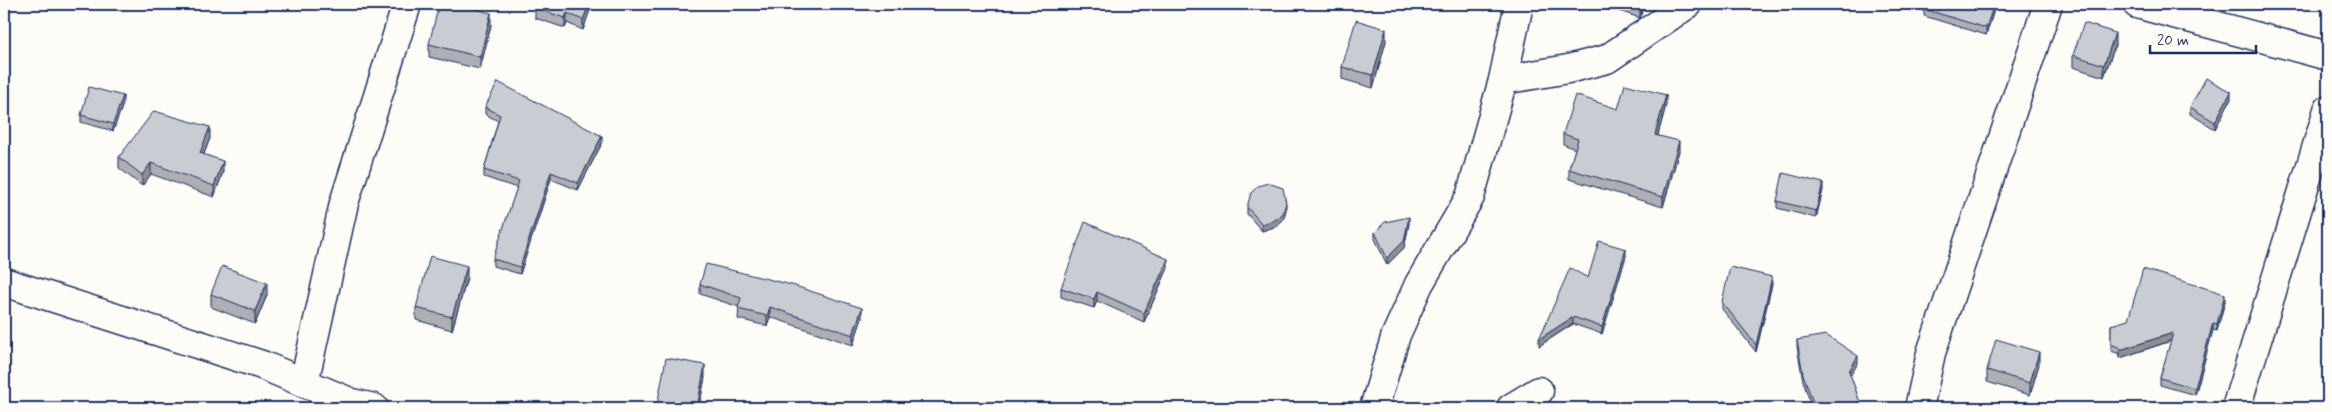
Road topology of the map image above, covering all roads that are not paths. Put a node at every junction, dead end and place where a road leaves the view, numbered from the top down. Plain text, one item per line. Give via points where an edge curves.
1 (407, 4) edge
2 (1519, 4) edge
3 (1688, 4) edge
4 (2048, 4) edge
5 (2137, 4) edge
6 (2328, 56) edge
7 (1503, 80) junction
8 (2328, 110) edge
9 (4, 282) edge
10 (304, 382) junction
11 (1539, 391) dead end
12 (374, 408) edge
13 (1374, 408) edge
14 (1511, 408) edge
15 (1919, 408) edge
16 (2236, 408) edge

1 - 10 street via 344,203
2 - 7 street
3 - 7 street via 1607,59
4 - 15 street via 1931,353
5 - 6 street
7 - 13 street via 1470,197 1419,284 1396,335
8 - 16 street
9 - 10 street via 262,365
10 - 12 street via 352,403
11 - 14 street

